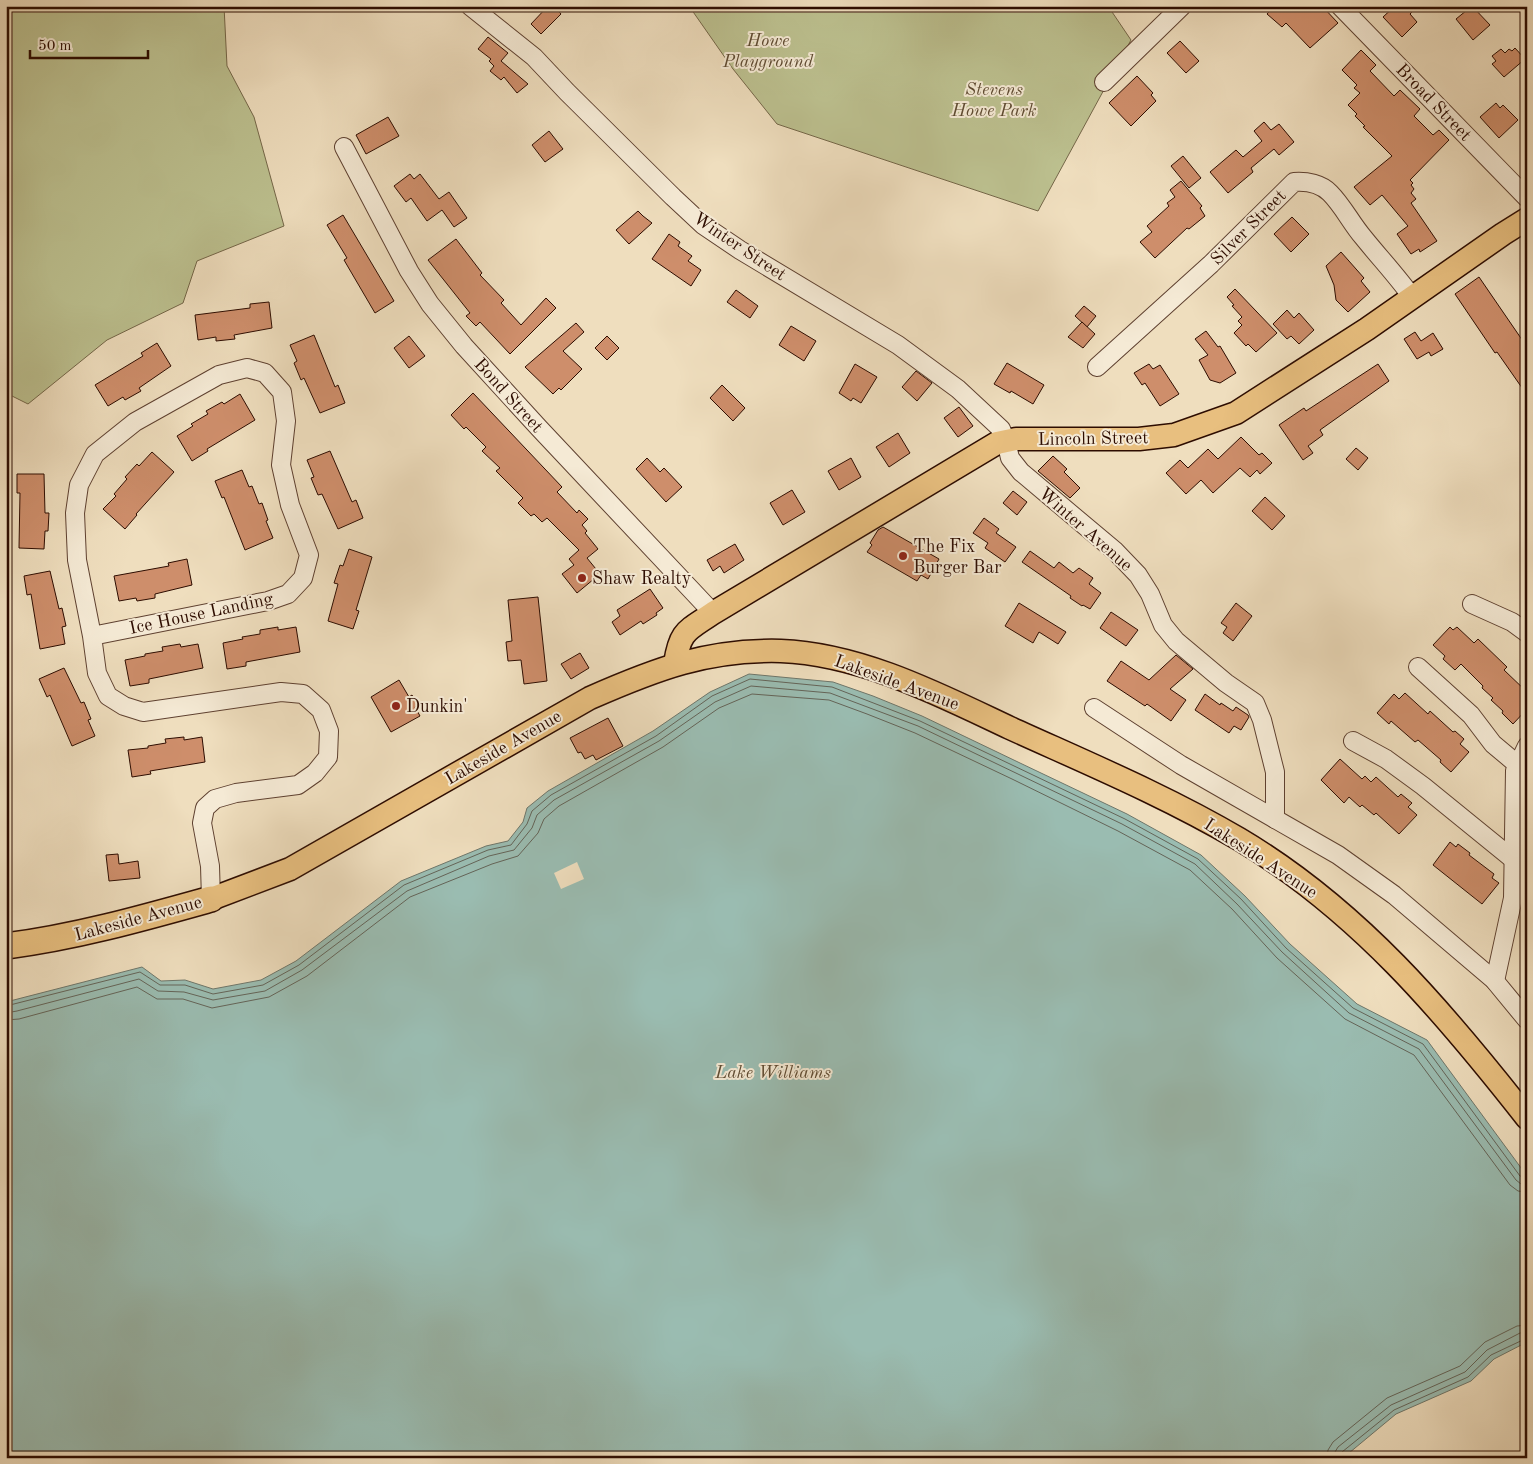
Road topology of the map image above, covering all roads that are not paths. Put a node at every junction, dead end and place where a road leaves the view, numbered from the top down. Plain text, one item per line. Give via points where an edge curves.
1 (470, 6) edge
2 (1182, 6) edge
3 (1344, 7) edge
4 (1104, 82) dead end
5 (344, 148) dead end
6 (1527, 198) edge
7 (1527, 219) edge
8 (1412, 297) junction
9 (1097, 367) dead end
10 (1006, 441) junction
11 (1472, 604) dead end
12 (713, 613) junction
13 (1527, 633) edge
14 (92, 636) junction
15 (675, 664) junction
16 (1418, 667) dead end
17 (1094, 708) dead end
18 (1353, 741) dead end
19 (1527, 746) edge
20 (1518, 765) junction
21 (1275, 819) junction
22 (1521, 840) edge
23 (1514, 860) junction
24 (211, 899) junction
25 (6, 946) edge
26 (1495, 981) junction
27 (1527, 1020) edge
28 (1527, 1118) edge

1 - 10 street, Winter Street via 534,57 703,224 898,345 958,389 1001,430
2 - 4 street
3 - 6 street, Broad Street
5 - 12 street, Bond Street via 409,271 436,311 539,428
7 - 8 main road, Lincoln Street
8 - 9 street, Silver Street via 1329,192 1305,181 1294,182 1211,264
8 - 10 main road, Lincoln Street via 1246,407 1200,427 1174,435 1140,439
10 - 12 main road, Lincoln Street via 974,456
10 - 21 street, Winter Avenue via 1010,458 1022,472 1115,551 1138,575 1163,626 1176,642 1255,703 1275,772
11 - 13 street via 1512,622
12 - 15 main road, Lincoln Street via 683,634 677,645
14 - 14 street, Ice House Landing via 77,560 75,512 79,485 96,454 135,422 219,375 247,368 265,373 282,392 286,421 281,465 290,505 308,555 303,578 288,594 268,601
14 - 24 street, Ice House Landing via 97,673 108,696 124,706 143,712 281,692 302,694 321,710 329,731 328,756 315,773 298,785 215,799 206,808 202,823 210,866
15 - 24 main road, Lakeside Avenue via 590,698 290,869
15 - 28 main road, Lakeside Avenue via 710,655 760,651 808,654 853,664 929,690 1162,798 1239,840 1301,881 1372,941 1469,1045
16 - 20 street via 1471,715 1493,744
17 - 21 street via 1182,765
18 - 23 street via 1386,759 1423,786
19 - 20 street
20 - 22 street
21 - 26 street via 1338,855 1394,895
22 - 23 street
23 - 26 street via 1513,898
24 - 25 highway, Lakeside Avenue via 51,940
26 - 27 street

